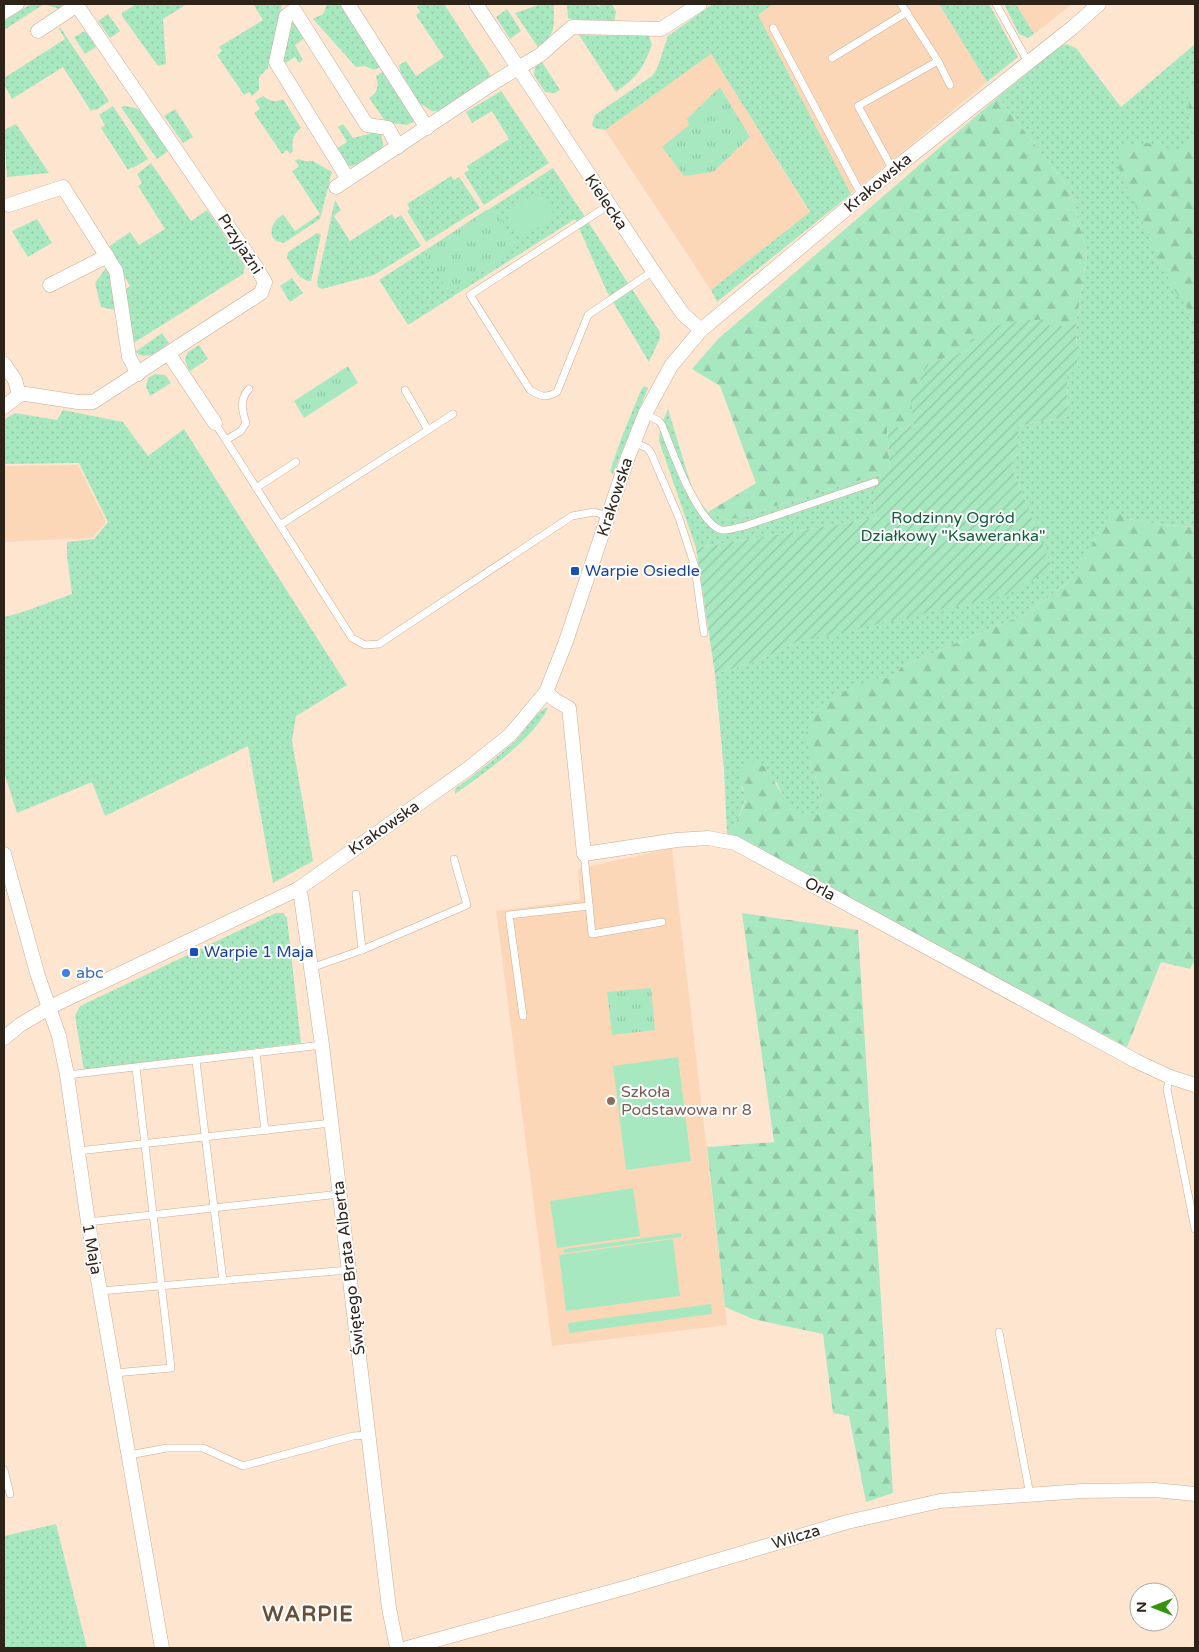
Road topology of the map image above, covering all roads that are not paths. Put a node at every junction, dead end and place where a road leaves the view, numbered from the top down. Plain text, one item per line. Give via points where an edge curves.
1 (16, 4) edge
2 (348, 4) edge
3 (476, 4) edge
4 (700, 4) edge
5 (901, 4) edge
6 (996, 4) edge
7 (1099, 4) edge
8 (77, 5) edge
9 (4, 12) edge
10 (907, 12) junction
11 (773, 28) dead end
12 (38, 31) dead end
13 (832, 58) dead end
14 (938, 61) junction
15 (1028, 62) junction
16 (519, 68) junction
17 (950, 85) dead end
18 (427, 128) junction
19 (398, 147) junction
20 (893, 170) junction
21 (862, 196) junction
22 (9, 205) dead end
23 (609, 205) junction
24 (107, 256) junction
25 (653, 271) junction
26 (50, 285) dead end
27 (700, 330) junction
28 (169, 354) junction
29 (4, 364) edge
30 (138, 374) junction
31 (249, 389) dead end
32 (405, 390) dead end
33 (19, 395) junction
34 (4, 407) edge
35 (453, 414) dead end
36 (645, 414) junction
37 (215, 423) joint
38 (428, 430) junction
39 (226, 440) junction
40 (634, 442) junction
41 (296, 462) dead end
42 (875, 482) dead end
43 (256, 488) junction
44 (608, 516) junction
45 (280, 524) junction
46 (704, 633) dead end
47 (546, 692) junction
48 (4, 854) edge
49 (584, 854) junction
50 (454, 859) dead end
51 (298, 889) junction
52 (356, 894) dead end
53 (589, 906) junction
54 (662, 922) dead end
55 (362, 950) junction
56 (311, 968) junction
57 (50, 1007) junction
58 (523, 1016) dead end
59 (4, 1038) edge
60 (322, 1045) junction
61 (256, 1053) junction
62 (196, 1061) junction
63 (136, 1068) junction
64 (67, 1076) junction
65 (1170, 1077) junction
66 (1195, 1085) edge
67 (331, 1123) junction
68 (265, 1131) junction
69 (206, 1137) junction
70 (144, 1144) junction
71 (77, 1151) junction
72 (340, 1194) junction
73 (214, 1208) junction
74 (153, 1215) junction
75 (88, 1222) junction
76 (1195, 1229) edge
77 (349, 1270) junction
78 (223, 1281) junction
79 (161, 1286) junction
80 (100, 1291) junction
81 (999, 1332) dead end
82 (114, 1373) junction
83 (369, 1435) junction
84 (129, 1455) junction
85 (4, 1470) edge
86 (10, 1494) dead end
87 (1195, 1494) edge
88 (1030, 1495) junction
89 (162, 1648) edge
90 (397, 1648) edge
91 (407, 1648) edge

1 - 9 street
2 - 18 street
3 - 16 street, Kielecka
4 - 16 street via 661,29 572,27 540,55
5 - 10 lane
6 - 15 lane
7 - 15 street, Krakowska
8 - 12 street
8 - 28 street, Przyjaźni via 265,282 260,293
10 - 13 lane
10 - 14 lane
11 - 21 lane
14 - 17 lane
14 - 20 lane via 858,106
15 - 20 street, Krakowska
16 - 18 street
16 - 23 street, Kielecka
18 - 19 street
19 - 19 street via 342,183 276,62 286,16 294,10 367,125 388,128
20 - 21 street, Krakowska
21 - 27 street, Krakowska
22 - 24 street via 63,188
23 - 25 street, Kielecka
23 - 25 lane via 470,295 530,390 547,397 557,392 588,315
24 - 26 street
24 - 30 street via 116,271 128,357
25 - 27 street, Kielecka via 683,314
27 - 36 street, Krakowska via 671,366
28 - 30 street, Przyjaźni
28 - 37 street
29 - 33 street via 15,380
30 - 33 street, Przyjaźni via 93,402
31 - 39 lane via 241,405 246,423 241,431
32 - 38 lane
33 - 34 street
35 - 38 lane
36 - 40 street, Krakowska
36 - 42 lane via 662,425 701,511 715,527 723,530 745,526
37 - 39 lane
38 - 45 lane
39 - 43 lane
40 - 44 street, Krakowska
40 - 46 lane via 652,453 679,518 695,567
41 - 43 lane
43 - 45 lane
44 - 45 lane via 594,512 572,516 379,644 365,645 352,638
44 - 47 street, Krakowska
47 - 49 street via 569,708
47 - 51 street, Krakowska via 510,734 469,768
48 - 57 street, 1 Maja via 38,976
49 - 53 lane
49 - 65 street, Orla via 677,840 708,838 735,844
50 - 55 lane via 467,905
51 - 56 street, Świętego Brata Alberta
51 - 57 street, Krakowska
52 - 55 lane
53 - 54 lane via 592,934
53 - 58 lane via 509,915
55 - 56 lane
56 - 60 street, Świętego Brata Alberta
57 - 59 street, Krakowska
57 - 64 street, 1 Maja
60 - 61 lane
60 - 67 street, Świętego Brata Alberta
61 - 62 lane
61 - 68 lane
62 - 63 lane
62 - 69 lane
63 - 64 lane
63 - 70 lane
64 - 71 street, 1 Maja
65 - 66 street, Orla
65 - 76 lane via 1166,1089
67 - 68 lane
67 - 72 street, Świętego Brata Alberta
68 - 69 lane
69 - 70 lane
69 - 73 lane
70 - 71 lane
70 - 74 lane
71 - 75 street, 1 Maja
72 - 73 lane
72 - 77 street, Świętego Brata Alberta
73 - 74 lane
73 - 78 lane
74 - 75 lane
74 - 79 lane
75 - 80 street, 1 Maja
77 - 78 lane
77 - 83 street, Świętego Brata Alberta
78 - 79 lane
79 - 80 lane
79 - 82 lane via 171,1368
80 - 82 street, 1 Maja
81 - 88 lane
82 - 84 street, 1 Maja
83 - 84 lane via 353,1436 243,1466 203,1448 166,1448
83 - 90 street, Świętego Brata Alberta via 389,1608
84 - 89 street, 1 Maja
85 - 86 lane
87 - 88 street, Wilcza via 1156,1490
88 - 91 street, Wilcza via 940,1501 847,1522

